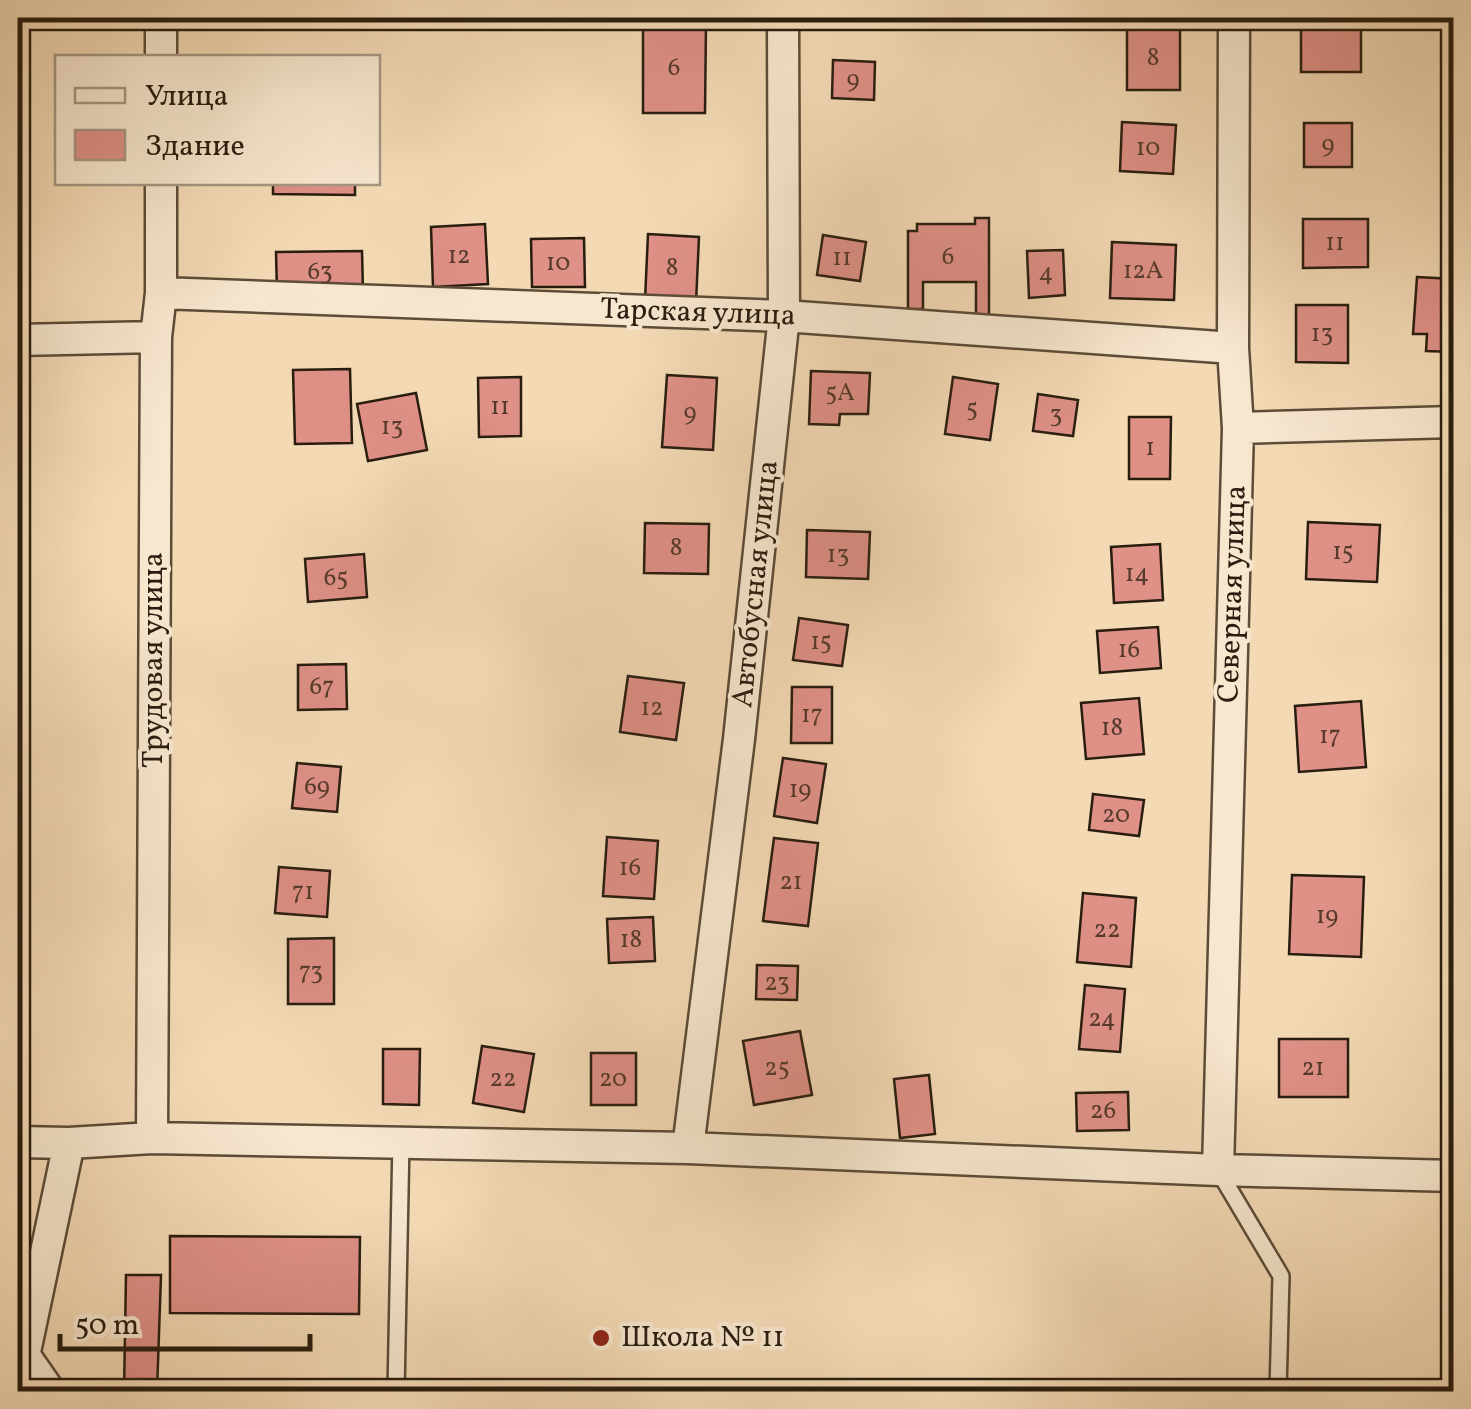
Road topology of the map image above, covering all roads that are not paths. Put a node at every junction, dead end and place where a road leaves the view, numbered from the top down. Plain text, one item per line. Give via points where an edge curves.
1 (160, 18) edge
2 (783, 18) edge
3 (1234, 18) edge
4 (161, 55) edge
5 (161, 185) edge
6 (161, 293) junction
7 (784, 316) junction
8 (156, 337) junction
9 (18, 340) edge
10 (1233, 348) junction
11 (1454, 422) edge
12 (1238, 428) junction
13 (152, 1138) junction
14 (18, 1142) edge
15 (400, 1142) junction
16 (68, 1143) junction
17 (688, 1148) junction
18 (1218, 1170) junction
19 (1454, 1176) edge
20 (21, 1370) edge
21 (50, 1392) edge
22 (396, 1392) edge
23 (1278, 1392) edge

1 - 4 street
2 - 7 street, Автобусная улица
3 - 10 street, Северная улица
5 - 6 street, Трудовая улица
6 - 7 street, Тарская улица
6 - 8 street, Трудовая улица
7 - 10 street, Тарская улица
7 - 17 street, Автобусная улица
8 - 9 street
8 - 13 street, Трудовая улица
10 - 12 street, Северная улица
11 - 12 street
12 - 18 street, Северная улица
13 - 15 street
13 - 16 street
14 - 16 street
15 - 17 street
15 - 22 lane
16 - 20 street
17 - 18 street
18 - 19 street
18 - 23 lane via 1280,1276
20 - 21 street

